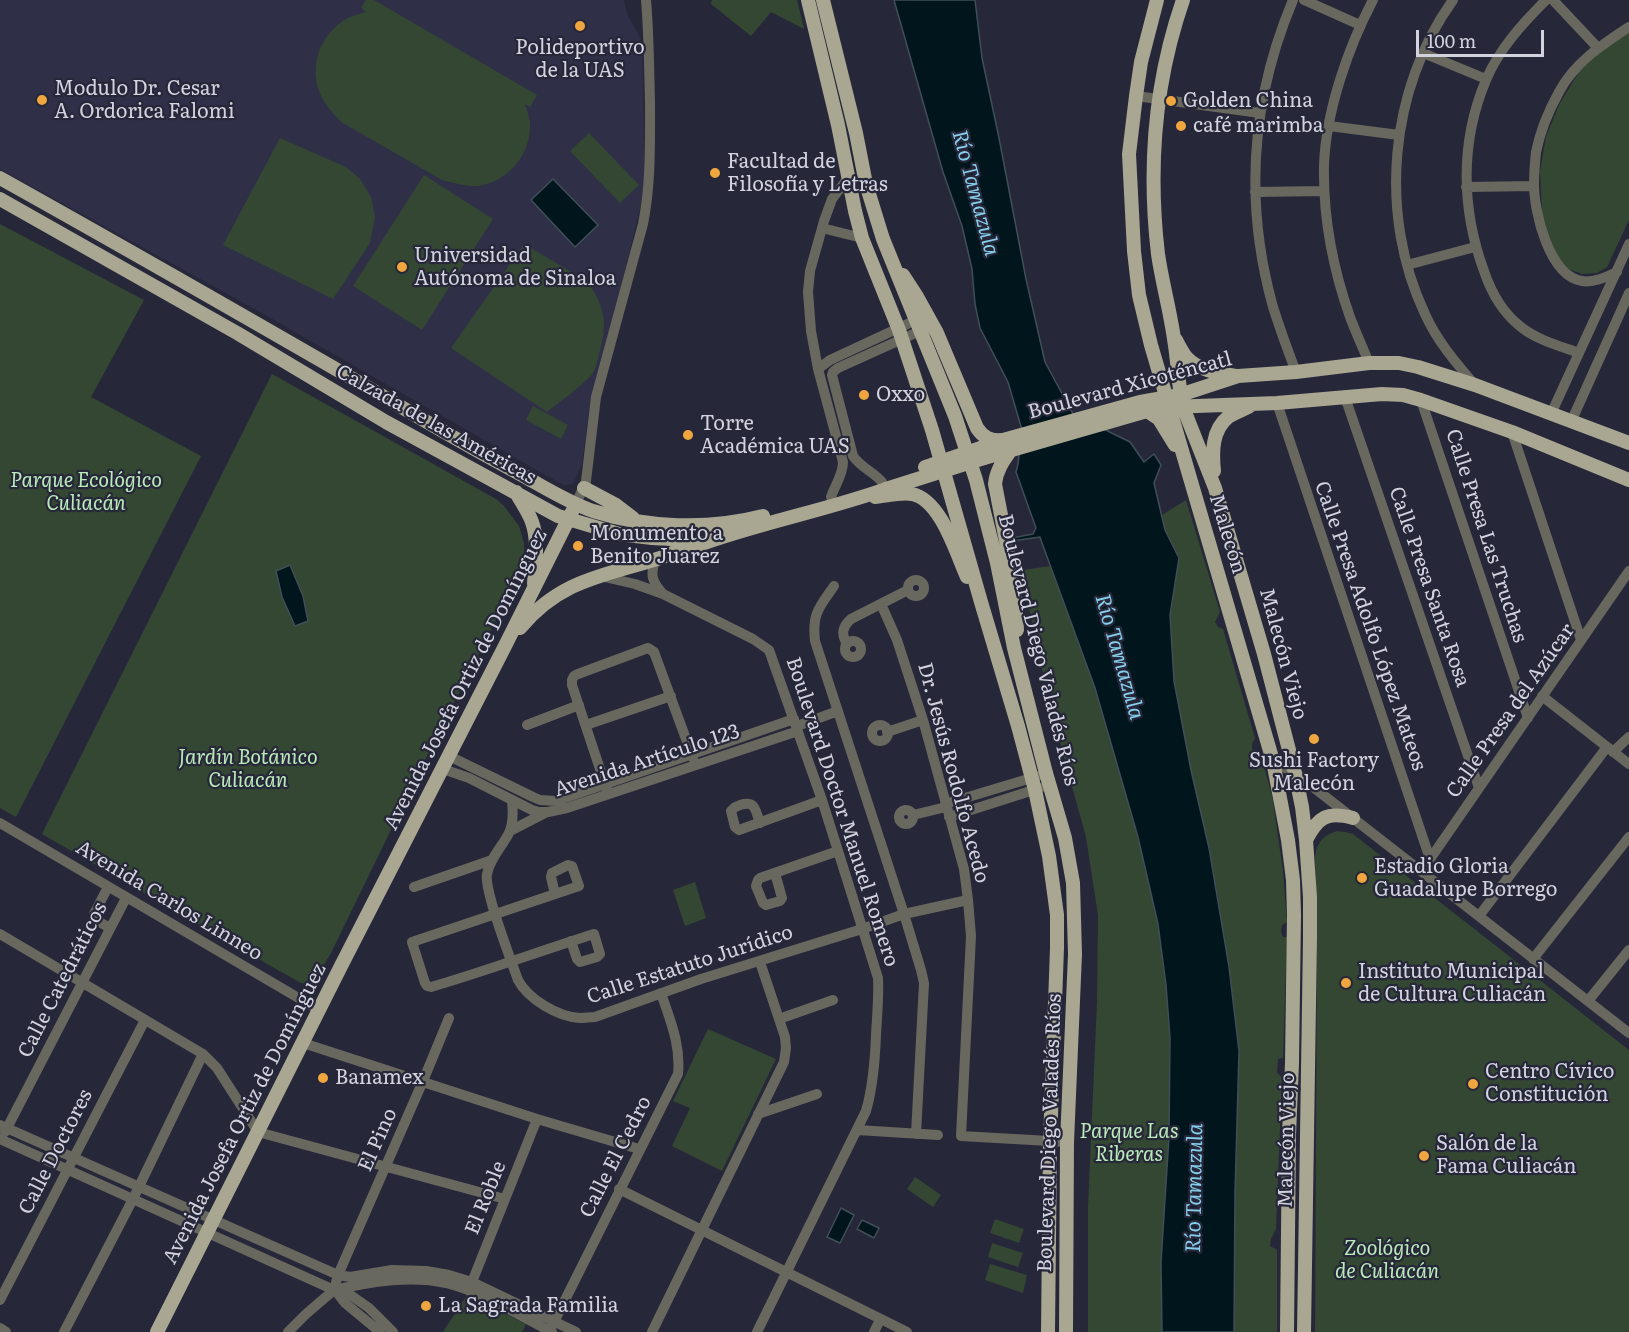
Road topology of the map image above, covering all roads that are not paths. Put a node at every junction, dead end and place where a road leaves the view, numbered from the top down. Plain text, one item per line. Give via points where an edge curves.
1 (646, 0) edge
2 (808, 0) edge
3 (823, 0) edge
4 (1157, 0) edge
5 (1183, 0) edge
6 (1293, 0) edge
7 (1304, 0) edge
8 (1373, 0) edge
9 (1453, 0) edge
10 (1546, 0) edge
11 (1553, 0) edge
12 (1360, 25) junction
13 (1629, 27) edge
14 (1598, 48) junction
15 (1423, 53) junction
16 (1486, 79) junction
17 (1136, 96) junction
18 (1159, 100) junction
19 (1260, 113) junction
20 (1329, 126) junction
21 (1399, 135) junction
22 (0, 178) edge
23 (848, 178) junction
24 (1533, 186) junction
25 (1466, 187) junction
26 (1324, 191) junction
27 (1255, 192) junction
28 (0, 200) edge
29 (822, 228) junction
30 (862, 238) junction
31 (1629, 244) edge
32 (1475, 247) junction
33 (893, 263) junction
34 (1407, 265) junction
35 (1617, 272) junction
36 (1629, 293) edge
37 (918, 326) junction
38 (900, 334) junction
39 (1174, 339) junction
40 (1580, 353) junction
41 (1370, 363) junction
42 (819, 369) junction
43 (1296, 372) junction
44 (1238, 376) junction
45 (1475, 385) junction
46 (1345, 397) junction
47 (1421, 400) junction
48 (1175, 402) junction
49 (1276, 403) junction
50 (1254, 404) junction
51 (1143, 408) junction
52 (1551, 414) junction
53 (1571, 422) junction
54 (1512, 432) junction
55 (1629, 443) edge
56 (1007, 445) junction
57 (1183, 456) junction
58 (1629, 480) edge
59 (885, 484) junction
60 (584, 488) junction
61 (1215, 488) junction
62 (516, 492) junction
63 (831, 497) junction
64 (856, 499) junction
65 (576, 504) junction
66 (569, 519) junction
67 (637, 521) junction
68 (696, 546) junction
69 (658, 559) junction
70 (599, 575) junction
71 (1628, 575) edge
72 (834, 586) dead end
73 (534, 589) junction
74 (908, 590) dead end
75 (663, 594) junction
76 (981, 602) junction
77 (881, 604) junction
78 (1581, 640) junction
79 (847, 644) dead end
80 (505, 646) junction
81 (1014, 647) junction
82 (671, 696) junction
83 (1542, 696) junction
84 (579, 705) junction
85 (838, 711) junction
86 (1528, 718) junction
87 (923, 720) junction
88 (527, 725) dead end
89 (586, 725) junction
90 (796, 726) junction
91 (887, 732) dead end
92 (1629, 737) edge
93 (1610, 749) junction
94 (449, 756) junction
95 (694, 759) junction
96 (1273, 761) junction
97 (1629, 764) edge
98 (442, 769) junction
99 (1295, 773) junction
100 (1048, 779) junction
101 (1033, 784) junction
102 (1479, 788) junction
103 (607, 789) junction
104 (822, 800) junction
105 (512, 801) junction
106 (947, 809) junction
107 (548, 812) junction
108 (914, 815) dead end
109 (1353, 818) junction
110 (0, 823) edge
111 (760, 823) junction
112 (510, 831) junction
113 (1629, 837) edge
114 (1306, 840) junction
115 (838, 851) junction
116 (492, 860) junction
117 (1430, 860) junction
118 (1422, 871) junction
119 (775, 873) junction
120 (108, 887) junction
121 (414, 887) dead end
122 (555, 894) dead end
123 (126, 898) junction
124 (968, 900) junction
125 (495, 913) junction
126 (904, 914) junction
127 (1479, 916) junction
128 (110, 928) junction
129 (862, 929) junction
130 (0, 934) edge
131 (571, 941) junction
132 (1629, 950) edge
133 (1533, 959) junction
134 (511, 960) junction
135 (760, 962) junction
136 (82, 983) junction
137 (661, 993) junction
138 (833, 1000) dead end
139 (1588, 1001) junction
140 (319, 1010) junction
141 (449, 1018) dead end
142 (780, 1019) junction
143 (145, 1020) junction
144 (1629, 1033) edge
145 (303, 1043) junction
146 (203, 1054) junction
147 (423, 1081) junction
148 (817, 1094) dead end
149 (759, 1114) junction
150 (537, 1119) junction
151 (4, 1127) edge
152 (857, 1130) junction
153 (258, 1132) junction
154 (916, 1134) junction
155 (938, 1135) dead end
156 (1, 1141) edge
157 (1050, 1142) junction
158 (1067, 1142) junction
159 (639, 1149) junction
160 (73, 1158) junction
161 (386, 1166) junction
162 (67, 1170) junction
163 (138, 1187) junction
164 (619, 1189) junction
165 (133, 1199) junction
166 (505, 1199) junction
167 (210, 1227) junction
168 (701, 1230) junction
169 (787, 1273) junction
170 (338, 1275) junction
171 (471, 1286) junction
172 (334, 1290) junction
173 (0, 1300) edge
174 (880, 1320) junction
175 (0, 1328) edge
176 (552, 1328) edge
177 (159, 1331) edge
178 (6, 1332) edge
179 (64, 1332) edge
180 (288, 1332) edge
181 (380, 1332) edge
182 (393, 1332) edge
183 (576, 1332) edge
184 (652, 1332) edge
185 (757, 1332) edge
186 (874, 1332) edge
187 (906, 1332) edge
188 (1048, 1332) edge
189 (1066, 1332) edge
190 (1287, 1332) edge
191 (1304, 1332) edge

1 - 60 street, Avenida Josefa Ortiz de Domínguez via 650,136 647,198 596,397
2 - 23 main road, Boulevard Diego Valadés Ríos
3 - 33 main road, Boulevard Diego Valadés Ríos via 866,184
4 - 17 main road, Malecón
5 - 18 main road, Malecón Viejo
6 - 19 street via 1276,43
7 - 12 street
8 - 12 street
9 - 15 street
10 - 16 street via 1506,45
11 - 14 street
12 - 20 street
13 - 14 street
14 - 24 street via 1565,81 1555,99 1536,152
15 - 16 street
15 - 21 street
16 - 25 street via 1473,119
17 - 18 street
17 - 48 main road, Malecón via 1129,154 1139,295 1150,345
18 - 19 street
18 - 39 main road, Malecón Viejo via 1154,202 1158,254
19 - 27 street
20 - 21 street
20 - 26 street
21 - 34 street via 1396,204
22 - 65 main road, Calzada de las Américas
23 - 29 street via 832,199
23 - 30 main road, Boulevard Diego Valadés Ríos
24 - 25 street
24 - 35 street via 1548,251 1557,264 1568,275 1584,282
25 - 32 street
26 - 27 street
26 - 41 street via 1336,267 1350,316
27 - 43 street via 1262,259
28 - 62 main road, Calzada de las Américas via 386,422
29 - 30 street
29 - 42 street via 808,292
30 - 38 main road, Boulevard Diego Valadés Ríos
31 - 35 street
32 - 34 street
32 - 40 street via 1489,285 1509,316 1532,333
33 - 37 main road, Boulevard Diego Valadés Ríos
33 - 56 main road via 938,333 977,428 990,440
34 - 45 street via 1425,316
35 - 40 street
36 - 53 street
37 - 38 street
37 - 81 main road, Boulevard Diego Valadés Ríos via 976,480
38 - 42 street via 830,360
38 - 59 street via 832,375 853,456
38 - 76 main road, Boulevard Diego Valadés Ríos
39 - 44 main road via 1197,366
39 - 48 main road, Malecón Viejo
40 - 52 street
41 - 43 main road, Boulevard Xicoténcatl
41 - 45 main road, Boulevard Xicoténcatl via 1399,363
42 - 63 street via 843,462
43 - 44 main road, Boulevard Xicoténcatl
44 - 48 main road, Boulevard Xicoténcatl
45 - 52 main road, Boulevard Xicoténcatl
46 - 47 main road, Boulevard Xicoténcatl via 1382,393
46 - 49 main road, Boulevard Xicoténcatl
46 - 102 street, Calle Presa Santa Rosa
47 - 54 main road, Boulevard Xicoténcatl
47 - 86 street, Calle Presa Las Truchas
48 - 50 main road, Boulevard Xicoténcatl
48 - 51 main road, Boulevard Xicoténcatl
48 - 57 main road, Malecón
48 - 61 main road, Malecón Viejo
49 - 50 main road, Boulevard Xicoténcatl
49 - 117 street, Calle Presa Adolfo López Mateos
50 - 61 main road via 1228,417 1219,427 1212,456
51 - 56 main road, Boulevard Xicoténcatl
51 - 57 main road via 1161,421
52 - 53 main road, Boulevard Xicoténcatl
53 - 55 main road, Boulevard Xicoténcatl
54 - 58 main road, Boulevard Xicoténcatl
54 - 78 street
56 - 59 main road, Boulevard Xicoténcatl, bridge
56 - 81 main road via 995,484 1016,597 1018,628
57 - 96 main road, Malecón
59 - 63 main road, Calzada de las Américas
59 - 64 main road
60 - 65 street, Avenida Josefa Ortiz de Domínguez
60 - 67 main road
61 - 99 main road, Malecón Viejo
62 - 66 main road, Calzada de las Américas
62 - 73 main road via 534,530
63 - 67 main road, Calzada de las Américas via 723,523 678,526
64 - 68 main road via 726,534
64 - 76 main road via 904,494 925,500 942,523
65 - 66 main road, Avenida Josefa Ortiz de Domínguez
65 - 67 main road, Calzada de las Américas
66 - 68 main road, Calzada de las Américas via 619,534 684,540
66 - 73 main road, Avenida Josefa Ortiz de Domínguez
68 - 69 main road
69 - 70 main road
69 - 75 street via 652,578
70 - 75 street, Boulevard Doctor Manuel Romero
70 - 80 main road via 549,600
71 - 78 street, Calle Presa del Azúcar
72 - 85 street via 816,612 814,641
73 - 80 main road, Avenida Josefa Ortiz de Domínguez
74 - 77 street
75 - 90 street, Boulevard Doctor Manuel Romero via 769,650
76 - 101 main road, Boulevard Diego Valadés Ríos
77 - 79 street via 847,623 843,634
77 - 87 street, Dr. Jesús Rodolfo Acedo
78 - 83 street, Calle Presa del Azúcar
80 - 94 main road, Avenida Josefa Ortiz de Domínguez
81 - 100 main road, Boulevard Diego Valadés Ríos
82 - 84 street via 654,652 648,648 574,676 572,685
82 - 89 street
82 - 95 street
83 - 86 street, Calle Presa del Azúcar
83 - 93 street
84 - 88 street
84 - 89 street
85 - 90 street, Avenida Artículo 123
85 - 126 street
86 - 102 street, Calle Presa del Azúcar
87 - 91 street
87 - 106 street, Dr. Jesús Rodolfo Acedo
89 - 103 street
90 - 95 street, Avenida Artículo 123
90 - 104 street, Boulevard Doctor Manuel Romero
92 - 93 street
93 - 97 street
93 - 127 street
94 - 98 main road, Avenida Josefa Ortiz de Domínguez
94 - 103 street, Avenida Artículo 123 via 540,800 556,801
95 - 103 street, Avenida Artículo 123
96 - 99 street
96 - 190 main road, Malecón via 1288,840 1294,915
98 - 105 street, Avenida Artículo 123 via 469,778
98 - 140 main road, Avenida Josefa Ortiz de Domínguez
99 - 109 street
99 - 114 main road, Malecón Viejo
100 - 101 street
100 - 158 main road, Boulevard Diego Valadés Ríos via 1073,883 1075,954
101 - 106 street
101 - 157 main road, Boulevard Diego Valadés Ríos via 1057,915
102 - 117 street, Calle Presa del Azúcar
103 - 107 street, Avenida Artículo 123 via 567,808
104 - 111 street
104 - 115 street, Boulevard Doctor Manuel Romero
105 - 107 street, Avenida Artículo 123
105 - 112 street
106 - 108 street
106 - 124 street, Dr. Jesús Rodolfo Acedo via 964,869
107 - 112 street
109 - 114 main road via 1337,814 1324,817
109 - 118 street
110 - 120 street, Avenida Carlos Linneo
111 - 111 street via 751,804 731,811 739,830
112 - 116 street, Calle Estatuto Jurídico
113 - 133 street
114 - 191 main road, Malecón Viejo via 1310,938
115 - 119 street
115 - 129 street, Boulevard Doctor Manuel Romero
116 - 121 street
116 - 125 street, Calle Estatuto Jurídico via 486,881
117 - 118 street, Calle Presa del Azúcar
118 - 127 street
119 - 119 street via 756,882 763,903 769,905 782,896
120 - 123 street, Avenida Carlos Linneo
120 - 128 street via 94,914 97,921
122 - 125 street
123 - 128 street, Calle Catedráticos
123 - 140 street, Avenida Carlos Linneo
124 - 126 street, Calle Estatuto Jurídico
124 - 157 street, Dr. Jesús Rodolfo Acedo via 971,936 961,1136
125 - 134 street, Calle Estatuto Jurídico
125 - 134 street via 412,942 425,983 429,987
126 - 129 street, Calle Estatuto Jurídico
126 - 154 street via 924,983
127 - 133 street
128 - 136 street, Calle Catedráticos
129 - 135 street, Calle Estatuto Jurídico
129 - 152 street, Boulevard Doctor Manuel Romero via 878,978 878,994 870,1096
130 - 136 street
131 - 131 street via 577,959 582,962 600,954 594,934
131 - 134 street
132 - 139 street
133 - 139 street
134 - 137 street, Calle Estatuto Jurídico via 529,995 552,1010 580,1018 595,1017
135 - 137 street, Calle Estatuto Jurídico
135 - 142 street
136 - 143 street
136 - 151 street, Calle Catedráticos
137 - 159 street, Calle El Cedro via 678,1046 678,1074
138 - 142 street
139 - 144 street
140 - 145 main road, Avenida Josefa Ortiz de Domínguez
141 - 147 street, El Pino
142 - 149 street via 785,1036 784,1062
143 - 146 street
143 - 160 street, Calle Doctores
145 - 147 street
145 - 153 main road, Avenida Josefa Ortiz de Domínguez
146 - 153 street via 217,1068
146 - 163 street
147 - 150 street
147 - 161 street, El Pino
148 - 149 street
149 - 168 street
150 - 159 street
150 - 166 street, El Roble
151 - 156 street, Calle Catedráticos
151 - 160 street
152 - 154 street
152 - 169 street, Boulevard Doctor Manuel Romero
153 - 161 street
153 - 167 main road, Avenida Josefa Ortiz de Domínguez
154 - 155 street
156 - 162 street
157 - 158 street
157 - 188 main road, Boulevard Diego Valadés Ríos
158 - 189 main road, Boulevard Diego Valadés Ríos
159 - 164 street, Calle El Cedro
160 - 162 street, Calle Doctores
160 - 163 street
161 - 166 street
161 - 170 street, El Pino
162 - 165 street
162 - 173 street, Calle Doctores
163 - 165 street
163 - 167 street
164 - 168 street
164 - 176 street, Calle El Cedro
165 - 167 street
165 - 179 street
166 - 171 street, El Roble
167 - 170 street
167 - 172 street
167 - 177 main road, Avenida Josefa Ortiz de Domínguez
168 - 169 street
168 - 184 street
169 - 174 street
169 - 185 street, Boulevard Doctor Manuel Romero
170 - 171 street via 350,1277 392,1270 438,1272
170 - 172 street, El Pino
171 - 172 street via 406,1280
171 - 176 street
172 - 180 street
172 - 181 street
172 - 182 street via 369,1308
174 - 186 street
174 - 187 street
175 - 178 street
176 - 183 street

